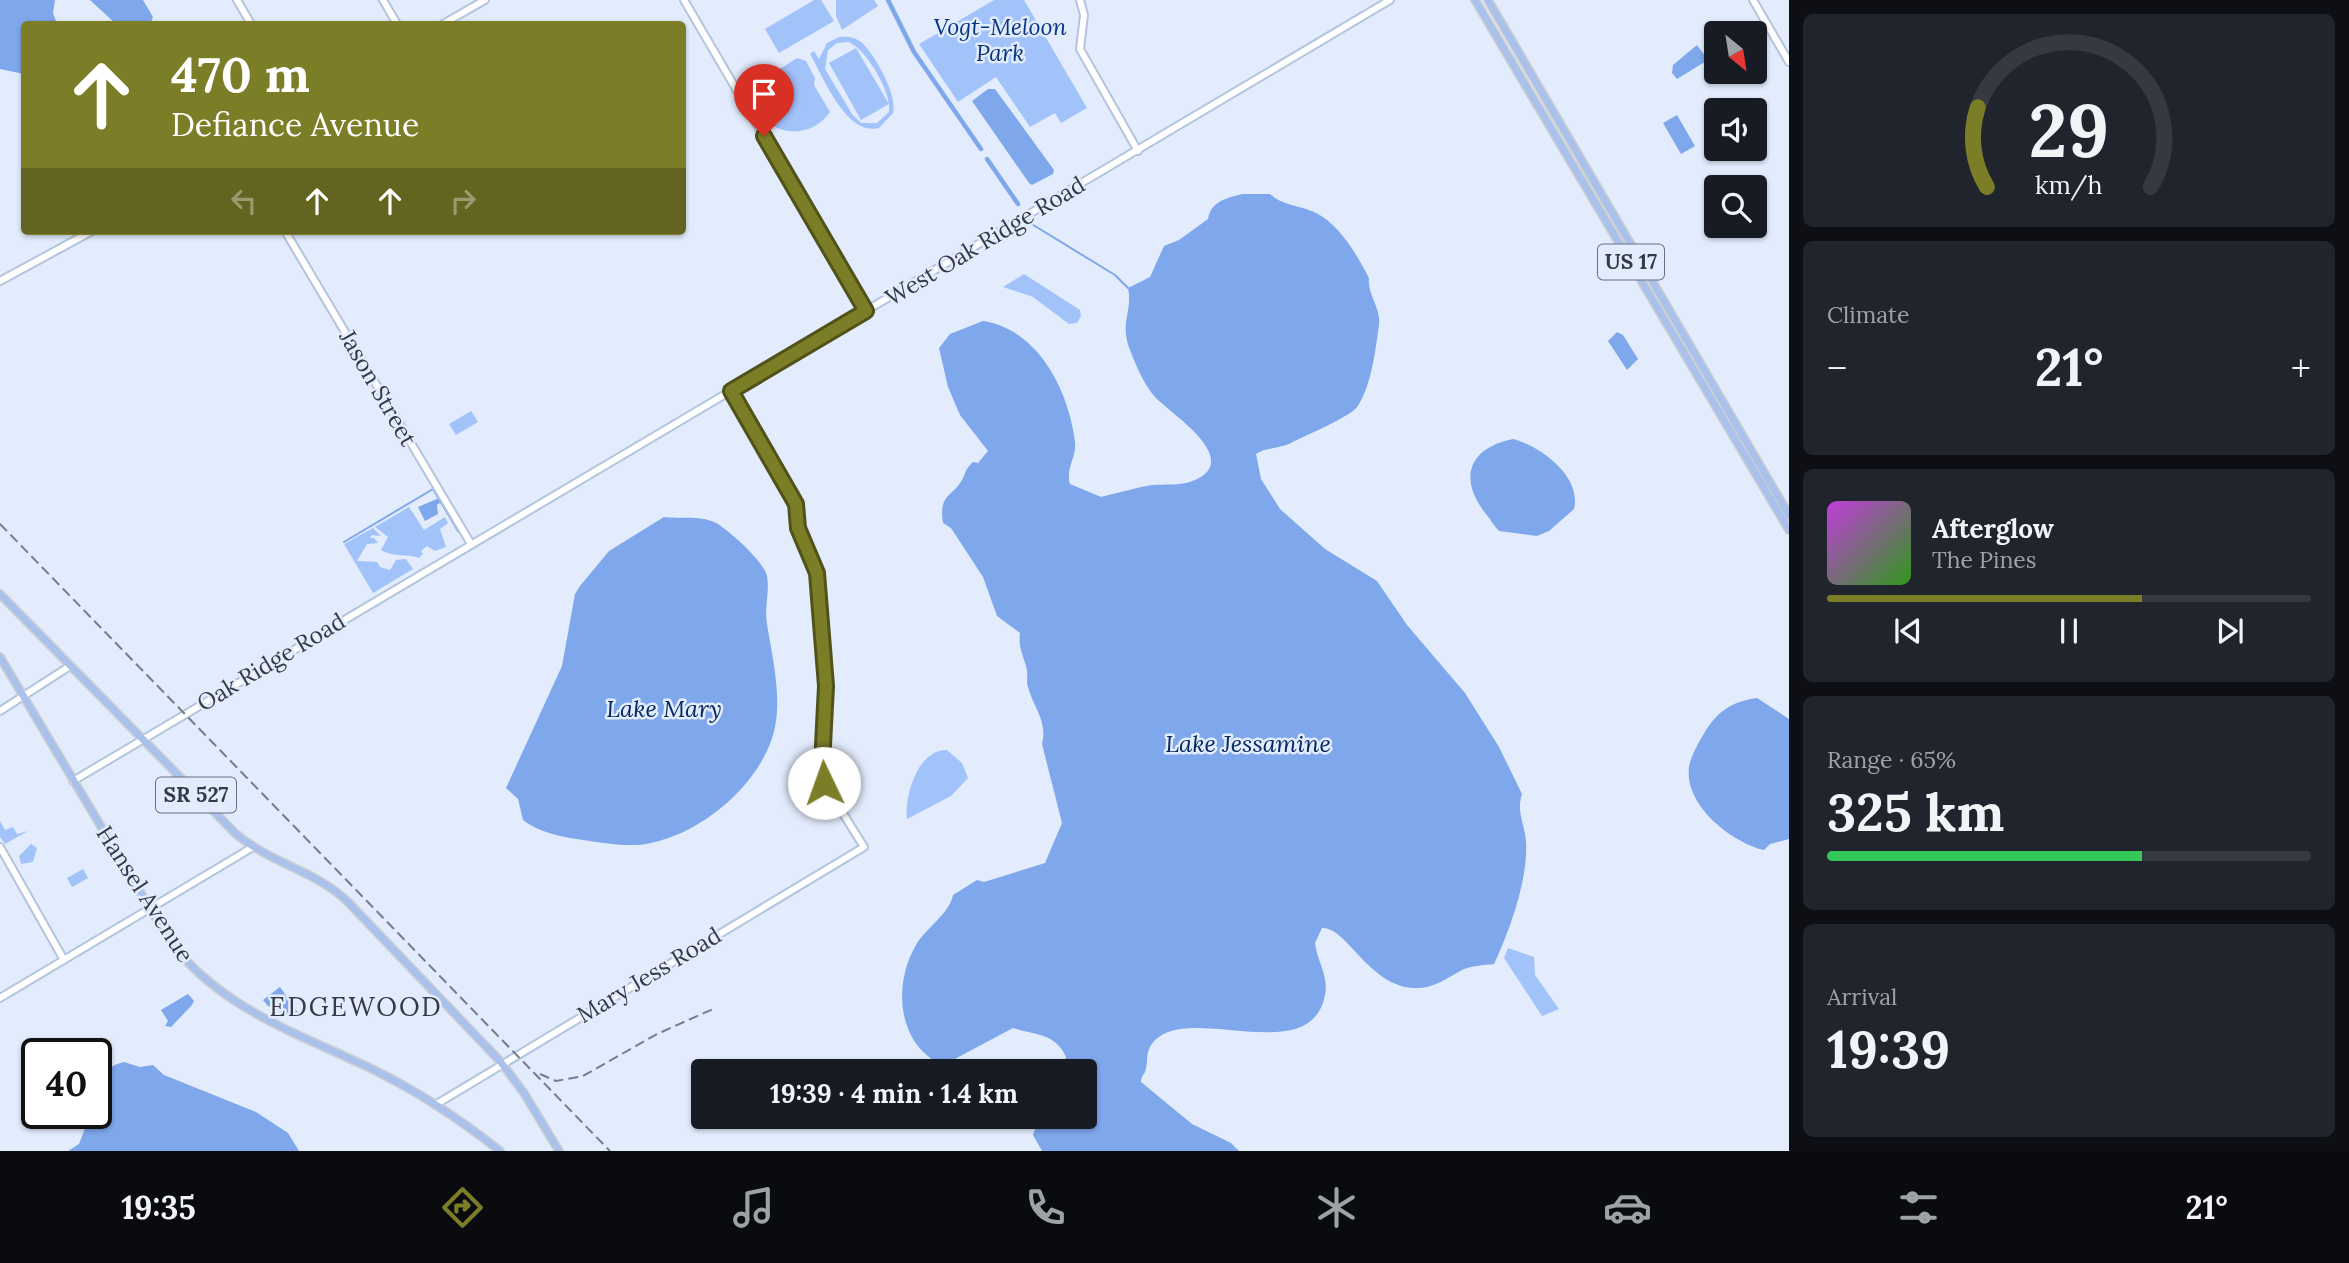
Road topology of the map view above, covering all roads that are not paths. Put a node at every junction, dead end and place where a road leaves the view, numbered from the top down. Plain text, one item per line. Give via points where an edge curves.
1 (237, 0) edge
2 (383, 0) edge
3 (485, 0) edge
4 (684, 0) edge
5 (1080, 0) edge
6 (1391, 0) edge
7 (1475, 0) edge
8 (1488, 0) edge
9 (1753, 0) edge
10 (249, 21) edge
11 (395, 21) edge
12 (448, 21) edge
13 (1789, 62) edge
14 (1138, 150) junction
15 (85, 235) edge
16 (287, 235) edge
17 (1632, 263) junction
18 (1643, 267) junction
19 (0, 281) edge
20 (866, 311) junction
21 (731, 391) junction
22 (1711, 397) junction
23 (1724, 404) junction
24 (1721, 414) junction
25 (1733, 419) junction
26 (1789, 515) edge
27 (1789, 530) edge
28 (471, 544) junction
29 (0, 594) edge
30 (0, 657) edge
31 (70, 666) junction
32 (24, 697) junction
33 (0, 711) edge
34 (141, 741) junction
35 (73, 781) junction
36 (0, 846) edge
37 (253, 847) junction
38 (150, 908) junction
39 (64, 960) junction
40 (0, 998) edge
41 (503, 1065) junction
42 (435, 1105) junction
43 (500, 1151) edge
44 (559, 1151) edge

1 - 10 street
2 - 11 street
3 - 12 street
4 - 20 street
5 - 14 street via 1084,15 1080,49
6 - 14 street, West Oak Ridge Road
7 - 17 main road, US 17
8 - 18 main road, US 17
9 - 13 street
14 - 20 street, West Oak Ridge Road
15 - 19 street
16 - 28 street, Jason Street
17 - 18 main road
17 - 22 main road, US 17
18 - 23 main road, US 17
20 - 21 street, West Oak Ridge Road
21 - 28 street, West Oak Ridge Road
21 - 41 street, Mary Jess Road via 796,504 817,573 826,686 822,774 864,847
22 - 23 main road
22 - 24 main road, US 17
23 - 25 main road, US 17
24 - 25 main road
24 - 27 main road, US 17
25 - 26 main road, US 17
28 - 34 street, Oak Ridge Road
29 - 31 main road, SR 527
30 - 32 main road, Hansel Avenue
31 - 32 street
31 - 34 main road, SR 527
32 - 33 street
32 - 35 main road, Hansel Avenue
34 - 35 street, Oak Ridge Road
34 - 37 main road, SR 527
35 - 38 main road, Hansel Avenue
36 - 39 street
37 - 38 street
37 - 41 main road, SR 527 via 314,876 338,893
38 - 39 street
38 - 42 main road, Hansel Avenue via 186,961 226,996
39 - 40 street
41 - 42 street, Mary Jess Road
41 - 44 main road, SR 527
42 - 43 main road, Hansel Avenue

